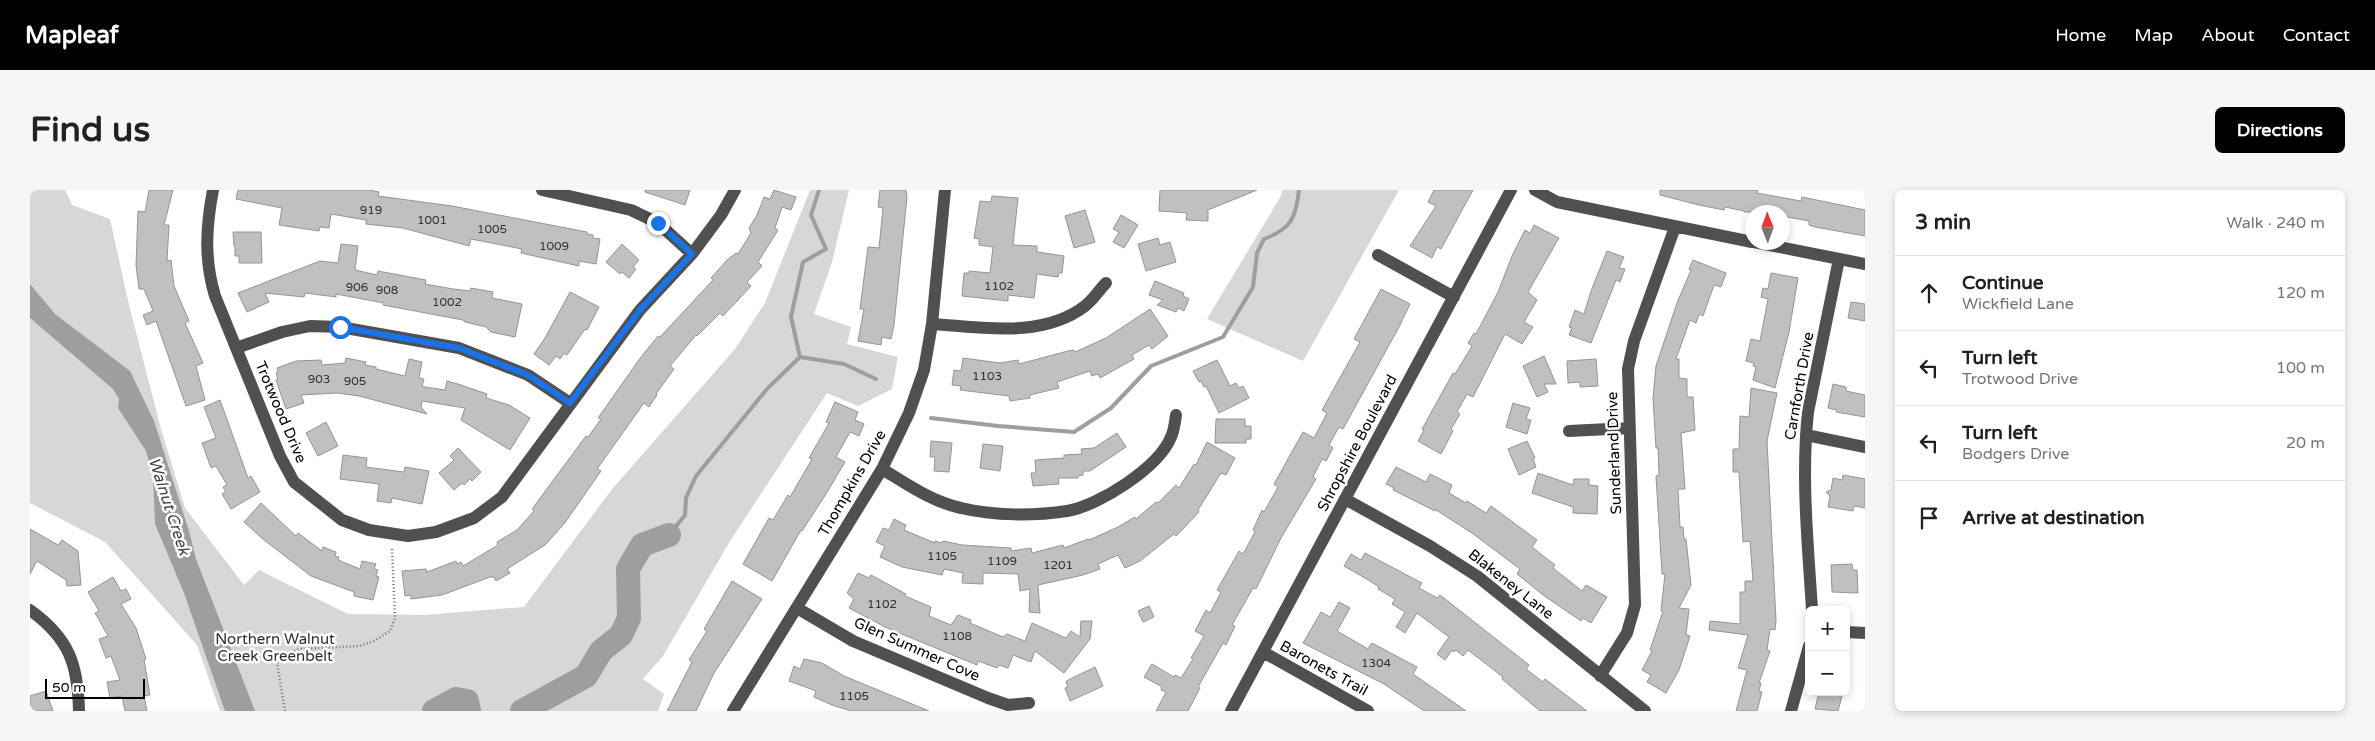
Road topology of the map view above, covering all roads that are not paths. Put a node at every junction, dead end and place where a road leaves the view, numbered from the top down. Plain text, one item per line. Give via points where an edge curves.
1 (213, 190) edge
2 (542, 190) edge
3 (735, 190) edge
4 (945, 190) edge
5 (1511, 190) edge
6 (1534, 190) edge
7 (1675, 227) junction
8 (1745, 240) edge
9 (1790, 249) edge
10 (692, 254) junction
11 (1378, 255) dead end
12 (1839, 259) junction
13 (1865, 264) edge
14 (1106, 283) dead end
15 (1454, 297) junction
16 (932, 324) junction
17 (236, 348) junction
18 (570, 403) junction
19 (1176, 415) dead end
20 (1629, 428) junction
21 (1569, 431) dead end
22 (1806, 435) junction
23 (1865, 447) edge
24 (882, 470) junction
25 (1345, 499) junction
26 (1812, 606) edge
27 (797, 608) junction
28 (30, 610) edge
29 (1850, 632) edge
30 (1865, 634) edge
31 (1808, 651) edge
32 (1263, 652) junction
33 (1600, 676) junction
34 (1029, 703) dead end
35 (79, 711) edge
36 (733, 711) edge
37 (1231, 711) edge
38 (1368, 711) edge
39 (1646, 711) edge
40 (1791, 711) edge

1 - 17 street, Trotwood Drive via 206,253 208,273
2 - 10 street via 631,210 658,223
3 - 10 street, Trotwood Drive
4 - 16 street, Thompkins Drive
5 - 15 street, Shropshire Boulevard
6 - 7 street via 1557,202
7 - 8 street
7 - 20 street, Sunderland Drive via 1634,340 1628,369
9 - 12 street
10 - 18 street, Trotwood Drive via 640,310
11 - 15 street
12 - 13 street
12 - 22 street, Carnforth Drive
14 - 16 street via 1085,306 1056,322 1025,328
15 - 25 street, Shropshire Boulevard
16 - 24 street, Thompkins Drive via 924,370
17 - 18 street via 310,326 340,327 459,348 528,375
17 - 18 street, Trotwood Drive via 280,456 294,482 342,520 369,530 408,536 436,532 474,518 502,497
19 - 24 street via 1171,438 1158,456 1133,478 1102,498 1069,511 1030,514 960,508 933,498
20 - 21 street
20 - 33 street, Sunderland Drive via 1635,605 1627,633
22 - 23 street
22 - 26 street, Carnforth Drive via 1804,460
24 - 27 street, Thompkins Drive
25 - 32 street, Shropshire Boulevard
25 - 33 street, Blakeney Lane via 1477,576
27 - 34 street, Glen Summer Cove via 853,641 988,698 1008,705
27 - 36 street, Thompkins Drive
28 - 35 street via 46,621 73,660 79,688
29 - 30 street
31 - 40 street
32 - 37 street, Shropshire Boulevard
32 - 38 street, Baronets Trail
33 - 39 street, Blakeney Lane

